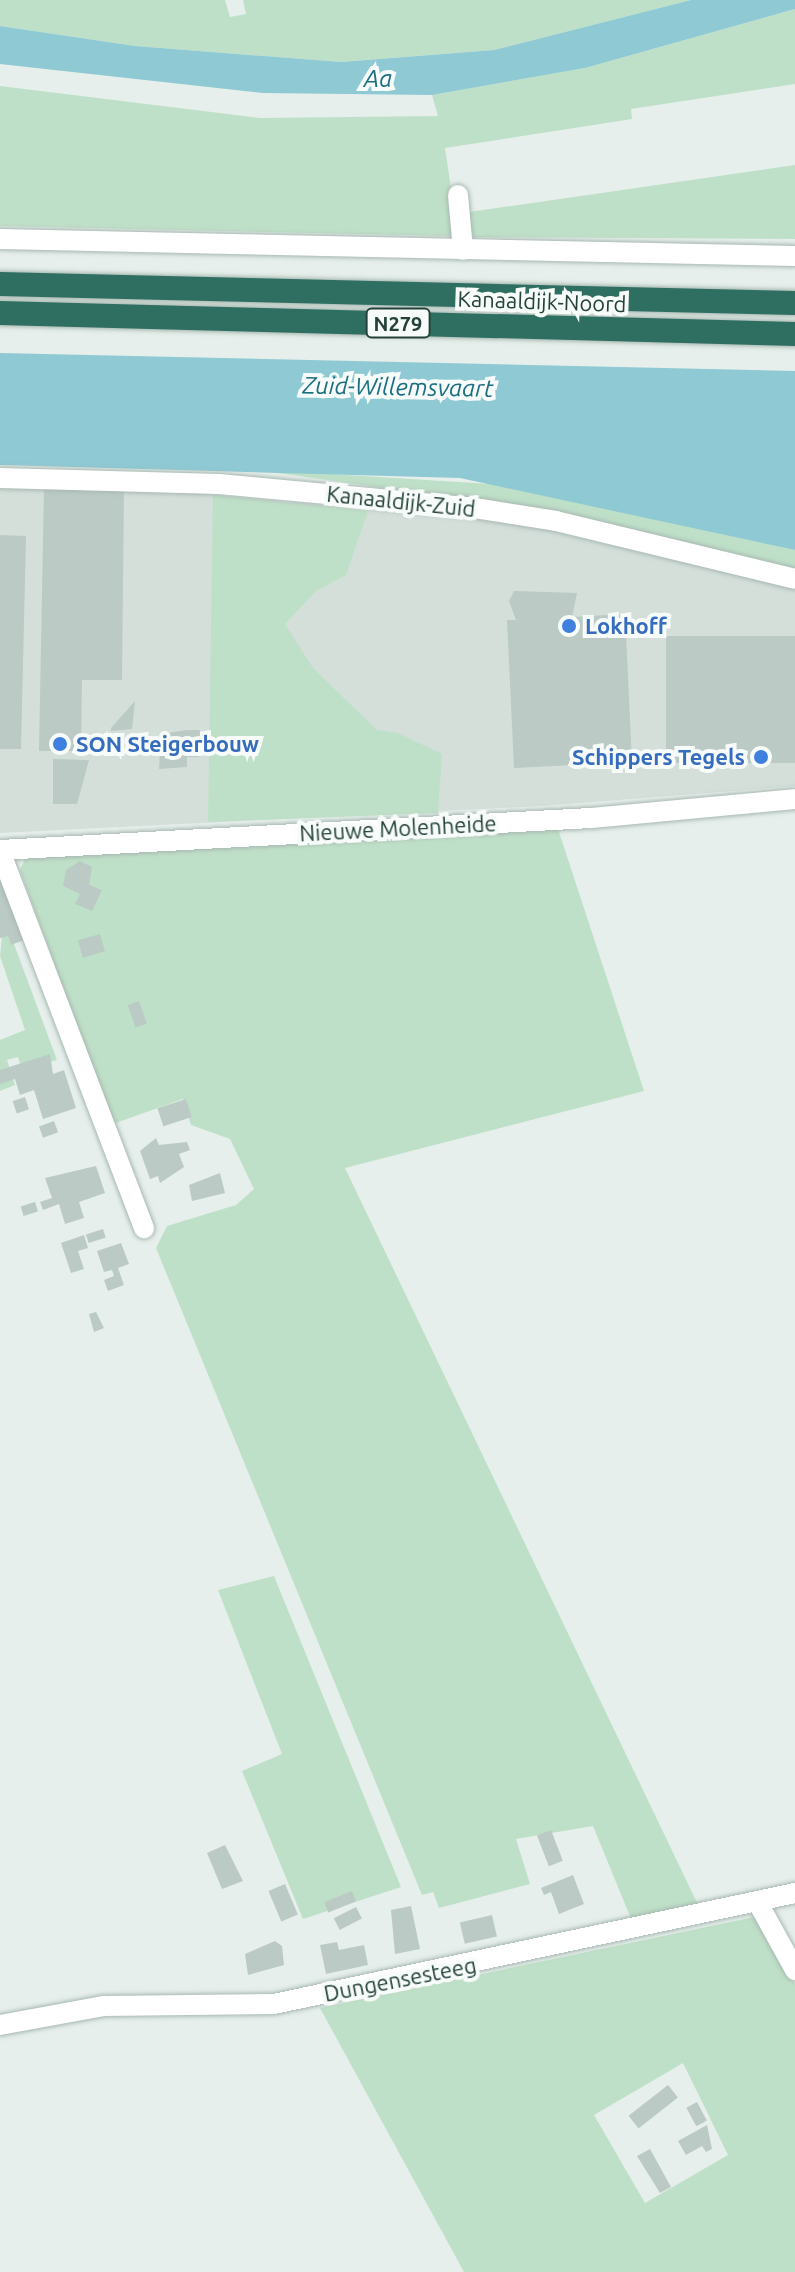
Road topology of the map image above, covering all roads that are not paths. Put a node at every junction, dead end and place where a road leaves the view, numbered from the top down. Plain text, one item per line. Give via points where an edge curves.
1 (458, 195) dead end
2 (0, 239) edge
3 (463, 250) junction
4 (795, 256) edge
5 (0, 284) edge
6 (795, 303) edge
7 (0, 313) edge
8 (795, 334) edge
9 (0, 478) edge
10 (795, 579) edge
11 (795, 799) edge
12 (0, 850) edge
13 (144, 1228) dead end
14 (795, 1893) edge
15 (758, 1903) junction
16 (795, 1970) edge
17 (0, 2025) edge

1 - 3 street
2 - 3 street
3 - 4 street
5 - 6 highway, Kanaaldijk-Noord / N279
7 - 8 highway, Kanaaldijk-Noord / N279
9 - 10 street, Kanaaldijk-Zuid via 219,484 468,507
11 - 12 street, Nieuwe Molenheide via 591,818
12 - 13 street, Nieuwe Molenheide
14 - 15 street, Dungensesteeg
15 - 16 street
15 - 17 street, Dungensesteeg via 274,2004 104,2006

